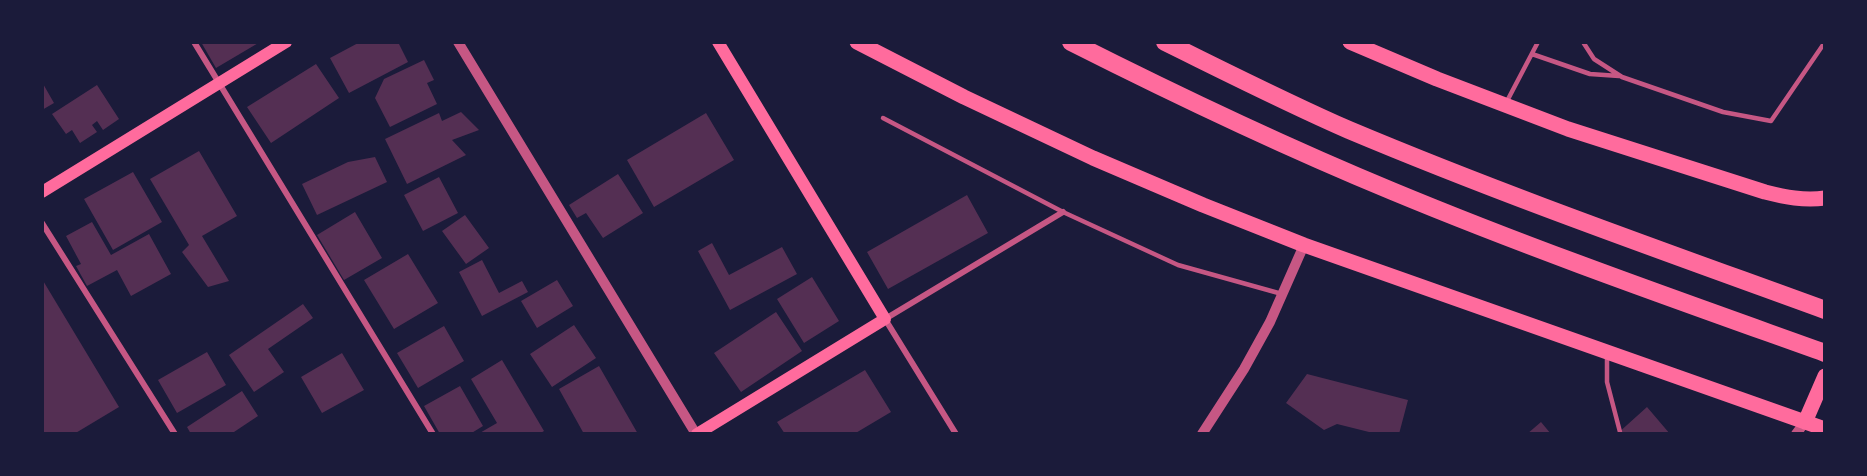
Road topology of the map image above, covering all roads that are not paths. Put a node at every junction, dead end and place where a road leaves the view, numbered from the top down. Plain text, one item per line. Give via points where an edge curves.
1 (194, 42) edge
2 (286, 42) edge
3 (459, 42) edge
4 (718, 42) edge
5 (857, 42) edge
6 (1071, 42) edge
7 (1165, 42) edge
8 (1350, 42) edge
9 (1538, 42) edge
10 (1583, 42) edge
11 (1825, 42) edge
12 (1532, 54) junction
13 (1622, 77) junction
14 (219, 83) junction
15 (1505, 105) junction
16 (883, 118) dead end
17 (42, 192) edge
18 (1825, 198) edge
19 (1063, 212) junction
20 (42, 223) edge
21 (1304, 245) junction
22 (1282, 294) junction
23 (1825, 310) edge
24 (885, 320) junction
25 (1607, 352) junction
26 (1822, 352) edge
27 (1825, 376) edge
28 (1801, 428) edge
29 (1825, 429) edge
30 (1620, 432) dead end
31 (175, 434) edge
32 (433, 434) edge
33 (697, 434) edge
34 (956, 434) edge
35 (1202, 434) edge

1 - 14 street
2 - 14 main road
3 - 33 street
4 - 24 main road
5 - 21 main road via 1093,159
6 - 26 highway via 1269,138 1392,192
7 - 23 highway via 1338,124 1451,171
8 - 15 main road
9 - 12 lane
10 - 13 lane via 1594,59
11 - 13 lane via 1771,121 1723,111
12 - 13 lane via 1590,74
12 - 15 lane
14 - 17 main road
14 - 32 street
15 - 18 main road via 1765,192 1789,198
16 - 19 lane
19 - 22 lane via 1178,265
19 - 24 street
20 - 31 street
21 - 22 street
21 - 25 main road
22 - 35 street via 1244,369
24 - 33 main road
24 - 34 street
25 - 28 main road
25 - 30 lane via 1607,382
27 - 28 main road
28 - 29 main road

